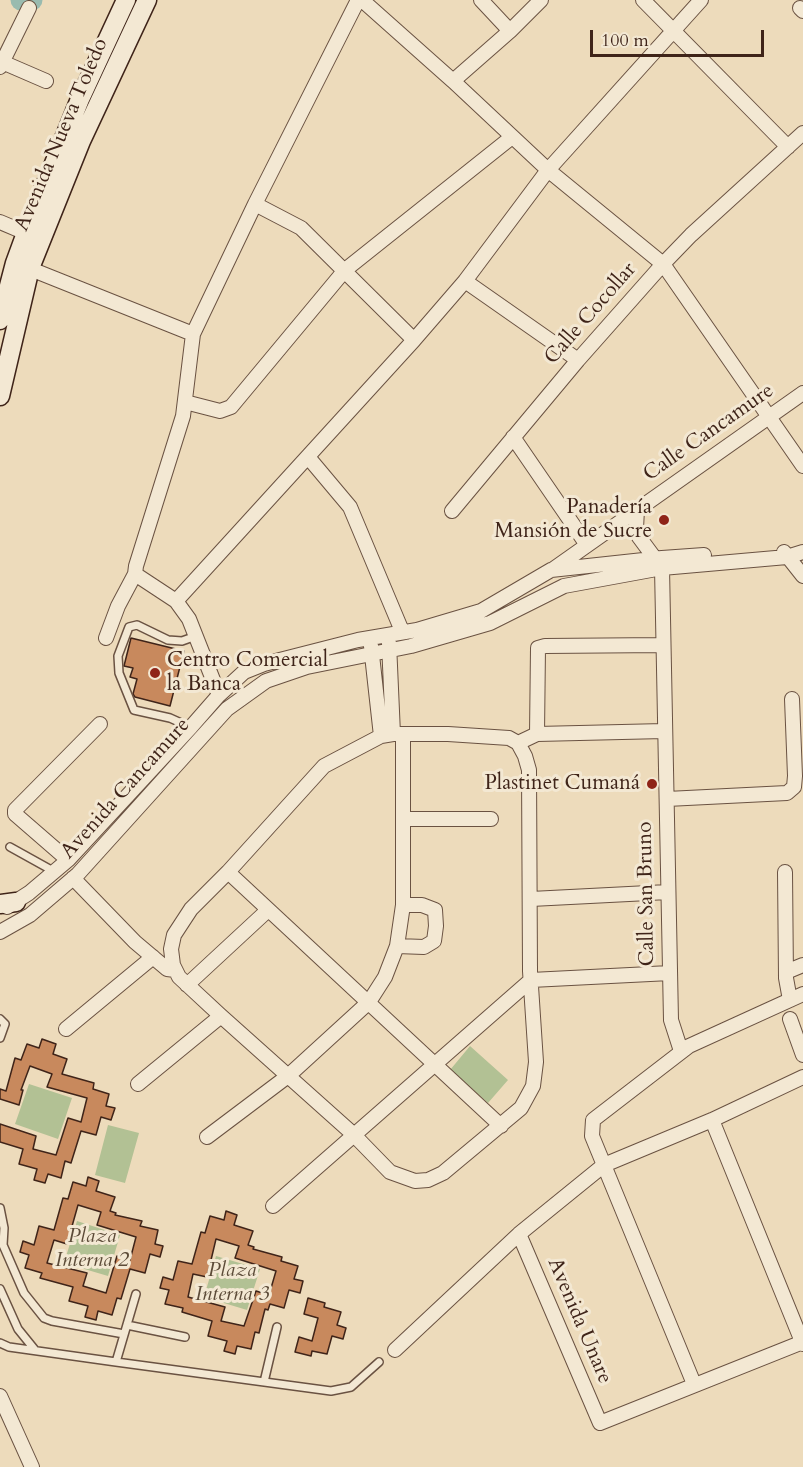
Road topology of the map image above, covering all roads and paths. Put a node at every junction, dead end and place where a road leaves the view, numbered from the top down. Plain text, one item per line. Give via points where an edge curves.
1 (126, 0) edge
2 (147, 0) edge
3 (481, 0) edge
4 (541, 0) edge
5 (643, 0) edge
6 (701, 0) edge
7 (365, 1) edge
8 (29, 8) dead end
9 (510, 31) junction
10 (672, 31) junction
11 (1, 64) edge
12 (46, 81) dead end
13 (453, 81) junction
14 (803, 133) edge
15 (512, 137) junction
16 (788, 147) junction
17 (548, 170) junction
18 (255, 204) junction
19 (0, 222) edge
20 (26, 233) junction
21 (663, 264) junction
22 (23, 266) junction
23 (345, 270) junction
24 (465, 281) junction
25 (5, 285) edge
26 (0, 320) edge
27 (193, 334) junction
28 (414, 340) junction
29 (578, 360) junction
30 (803, 393) edge
31 (0, 396) edge
32 (185, 402) junction
33 (768, 418) junction
34 (513, 437) junction
35 (308, 457) junction
36 (803, 466) edge
37 (637, 510) junction
38 (452, 512) dead end
39 (587, 545) junction
40 (803, 550) edge
41 (785, 554) junction
42 (658, 563) junction
43 (551, 570) junction
44 (135, 574) junction
45 (803, 576) edge
46 (176, 601) junction
47 (402, 631) junction
48 (387, 635) junction
49 (196, 636) junction
50 (106, 638) dead end
51 (370, 638) junction
52 (663, 645) junction
53 (390, 651) junction
54 (372, 654) junction
55 (390, 681) junction
56 (374, 682) junction
57 (219, 695) junction
58 (792, 699) dead end
59 (99, 724) dead end
60 (191, 728) junction
61 (664, 731) junction
62 (537, 734) junction
63 (392, 735) junction
64 (518, 743) junction
65 (667, 799) junction
66 (403, 819) junction
67 (491, 819) dead end
68 (10, 847) dead end
69 (68, 860) junction
70 (55, 872) junction
71 (228, 872) junction
72 (785, 872) dead end
73 (73, 878) junction
74 (669, 892) junction
75 (531, 899) junction
76 (11, 901) edge
77 (403, 905) junction
78 (268, 910) junction
79 (0, 932) edge
80 (396, 946) junction
81 (153, 957) junction
82 (803, 965) edge
83 (175, 970) junction
84 (786, 972) junction
85 (670, 973) junction
86 (531, 980) junction
87 (187, 985) junction
88 (803, 994) edge
89 (790, 1000) junction
90 (369, 1002) junction
91 (220, 1017) junction
92 (0, 1019) edge
93 (790, 1020) dead end
94 (66, 1029) dead end
95 (0, 1038) edge
96 (681, 1051) junction
97 (803, 1055) edge
98 (434, 1064) junction
99 (288, 1076) junction
100 (803, 1077) edge
101 (138, 1084) dead end
102 (712, 1120) junction
103 (501, 1126) junction
104 (353, 1134) junction
105 (207, 1137) dead end
106 (604, 1165) junction
107 (273, 1206) dead end
108 (0, 1208) edge
109 (519, 1234) junction
110 (2, 1241) edge
111 (0, 1289) edge
112 (136, 1294) dead end
113 (127, 1325) junction
114 (277, 1327) dead end
115 (124, 1334) junction
116 (185, 1337) dead end
117 (0, 1343) edge
118 (803, 1343) edge
119 (35, 1350) junction
120 (395, 1350) dead end
121 (116, 1362) junction
122 (379, 1362) dead end
123 (264, 1382) junction
124 (694, 1384) junction
125 (0, 1396) edge
126 (5, 1420) edge
127 (32, 1467) edge

1 - 20 main road, Avenida Nueva Toledo via 80,99
2 - 22 main road, Avenida Nueva Toledo
3 - 9 street
4 - 9 street
5 - 10 street
6 - 10 street
7 - 13 street
7 - 18 street
8 - 11 street
9 - 13 street
10 - 16 street
10 - 17 street
11 - 12 street
13 - 15 street
14 - 16 street, Calle Cocollar
15 - 17 street
15 - 23 street
16 - 21 street, Calle Cocollar
17 - 21 street
17 - 24 street
18 - 23 street via 302,228
18 - 27 street
19 - 20 street
20 - 22 main road, Avenida Nueva Toledo
21 - 29 street, Calle Cocollar
21 - 33 street
22 - 25 main road, Avenida Nueva Toledo
22 - 27 street
22 - 31 main road, Avenida Nueva Toledo
23 - 28 street
23 - 32 street via 231,407 219,411
24 - 28 street
24 - 29 street
25 - 26 main road, Avenida Nueva Toledo
27 - 32 street
28 - 35 street
29 - 34 street, Calle Cocollar
30 - 33 street, Calle Cancamure
32 - 44 street
33 - 36 street
33 - 37 street, Calle Cancamure
34 - 38 street, Calle Cocollar
34 - 39 street
35 - 46 street
35 - 47 street via 350,507
37 - 39 street, Calle Cancamure
37 - 42 street via 639,537
39 - 43 street, Calle Cancamure
40 - 41 street, Avenida Cancamure
41 - 42 street, Avenida Cancamure
41 - 45 street
42 - 43 street, Avenida Cancamure
42 - 52 street, Calle San Bruno
42 - 53 street, Avenida Cancamure via 564,586 490,623
43 - 47 street, Avenida Cancamure via 481,611
44 - 46 street
44 - 50 street
46 - 49 street
47 - 48 street, Avenida Cancamure
48 - 51 street, Avenida Cancamure
48 - 53 street
49 - 57 street
49 - 60 lane via 168,640 137,625 129,627 118,656 119,673 134,710 170,718
51 - 54 street
51 - 57 street, Avenida Cancamure via 264,664 244,672
52 - 61 street, Calle San Bruno
52 - 62 street via 538,648
53 - 54 street, Avenida Cancamure
53 - 55 street
54 - 56 street
54 - 73 street, Avenida Cancamure via 307,667 266,681 227,709
55 - 56 street
55 - 63 street
56 - 63 street
57 - 60 street, Avenida Cancamure
58 - 65 street via 795,776 794,787 787,793
59 - 69 street via 15,810
60 - 69 street, Avenida Cancamure
61 - 62 street
61 - 65 street, Calle San Bruno
62 - 64 street
63 - 64 street via 448,734 509,738
63 - 66 street
63 - 71 street via 324,766
64 - 75 street via 529,770
65 - 74 street, Calle San Bruno
66 - 67 street
66 - 77 street
68 - 70 lane
69 - 70 street, Avenida Cancamure
70 - 76 street, Avenida Cancamure
71 - 78 street
71 - 83 street via 191,909 174,935 171,949
72 - 84 street
73 - 79 street, Avenida Cancamure via 30,915
73 - 81 street
74 - 75 street
74 - 85 street, Calle San Bruno
75 - 86 street
77 - 80 street
77 - 80 street via 435,910 434,941 424,947
78 - 87 street
78 - 90 street
80 - 90 street via 385,977
81 - 83 street via 167,969
81 - 94 street
82 - 84 street
83 - 87 street
84 - 89 street
85 - 86 street
85 - 96 street, Calle San Bruno via 671,1020
86 - 98 street
86 - 103 street via 536,1062 533,1086 521,1108
87 - 91 street
88 - 89 street
89 - 96 street
90 - 98 street
90 - 99 street
91 - 99 street
91 - 101 street
92 - 95 lane via 6,1024
93 - 97 street
96 - 106 street via 593,1120 592,1136
98 - 103 street
98 - 104 street
99 - 104 street
99 - 105 street
100 - 102 street
102 - 106 street
102 - 118 street
103 - 104 street via 443,1173 415,1181 390,1172
104 - 107 street
106 - 109 street
106 - 124 street
108 - 110 lane
109 - 120 street
109 - 124 street, Avenida Unare via 600,1423
110 - 115 lane via 24,1293 44,1318
111 - 119 lane via 18,1329
112 - 113 lane
113 - 115 lane
113 - 116 lane
114 - 123 lane
115 - 121 lane
117 - 119 lane
118 - 124 street
119 - 121 lane
121 - 123 lane
122 - 123 lane via 351,1388 331,1391
125 - 126 street
126 - 127 street

